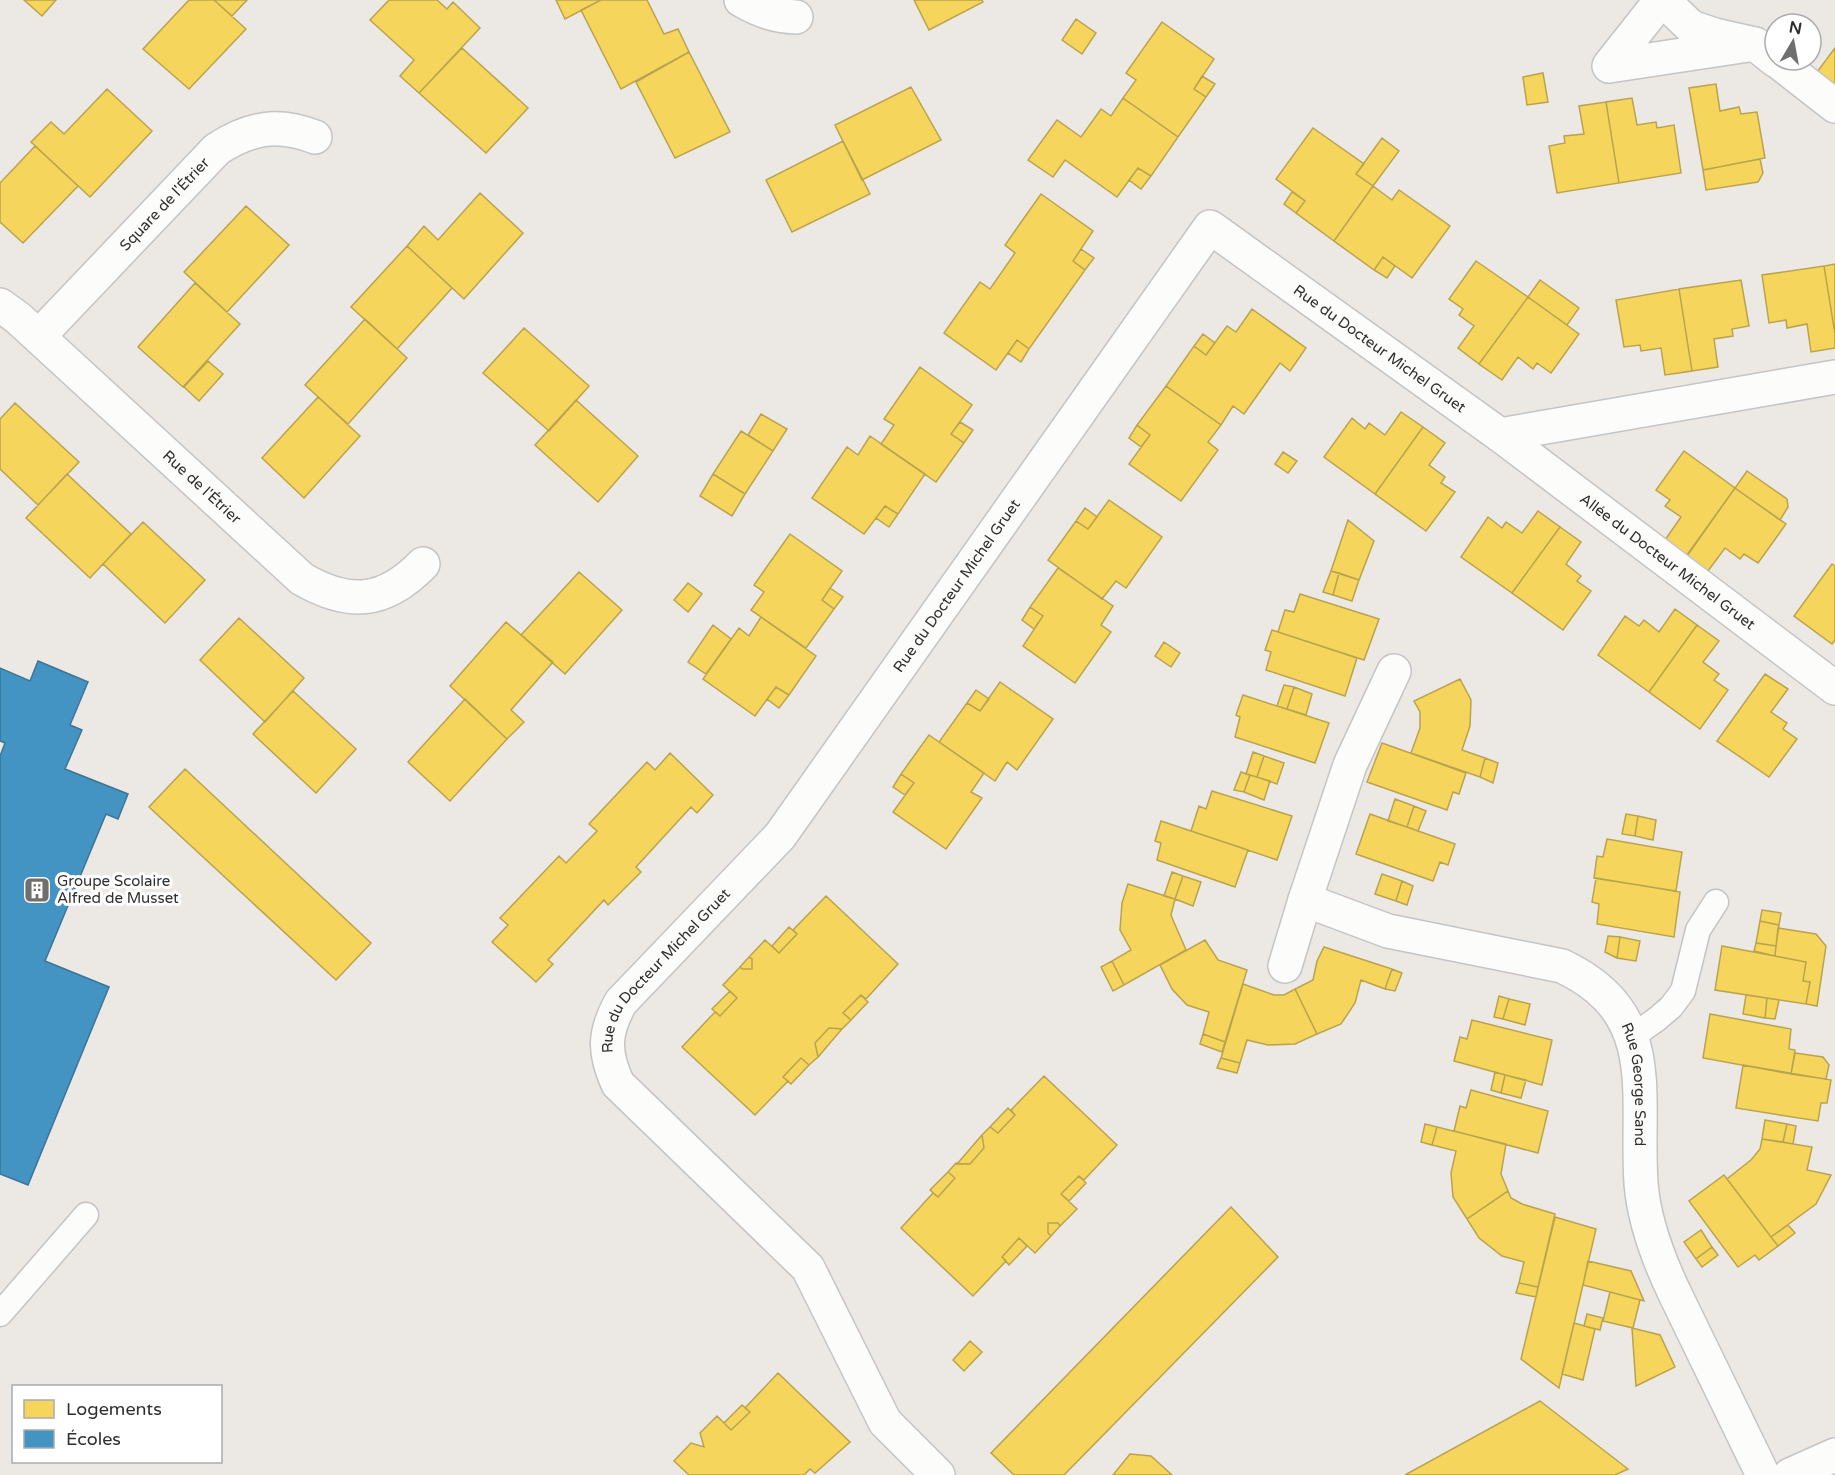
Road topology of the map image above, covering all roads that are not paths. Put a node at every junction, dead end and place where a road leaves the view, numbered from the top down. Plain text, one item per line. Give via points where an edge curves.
1 (741, 0) edge
2 (1662, 0) edge
3 (796, 17) dead end
4 (1763, 53) edge
5 (1763, 55) edge
6 (1791, 72) edge
7 (1835, 105) edge
8 (315, 137) dead end
9 (0, 305) edge
10 (39, 336) junction
11 (1835, 377) edge
12 (1500, 435) junction
13 (423, 564) dead end
14 (1394, 671) dead end
15 (1835, 688) edge
16 (1305, 900) junction
17 (1716, 902) dead end
18 (1285, 966) dead end
19 (1633, 1036) junction
20 (86, 1215) dead end
21 (0, 1314) edge
22 (1835, 1455) edge
23 (938, 1475) edge
24 (1763, 1475) edge
25 (1790, 1475) edge

1 - 3 street via 776,16
2 - 4 street via 1690,27
2 - 5 street via 1609,66
6 - 7 street
8 - 10 street, Square de l'Étrier via 299,131 265,129 248,132 218,148
9 - 10 street, Rue de l'Étrier
10 - 13 street, Rue de l'Étrier via 302,579 322,591 344,597 367,597 408,580
11 - 12 street
12 - 15 street, Allée du Docteur Michel Gruet
12 - 23 street, Rue du Docteur Michel Gruet via 1210,227 780,836 621,1002 611,1020 607,1056 618,1084 808,1268 885,1422
14 - 16 street via 1350,765
16 - 18 street
16 - 19 street, Rue George Sand via 1388,931 1562,966 1584,976 1602,991 1620,1011
17 - 19 lane via 1698,930 1683,991 1671,1007
19 - 24 street, Rue George Sand via 1639,1063 1641,1185 1653,1239 1671,1286
20 - 21 lane
22 - 25 street

